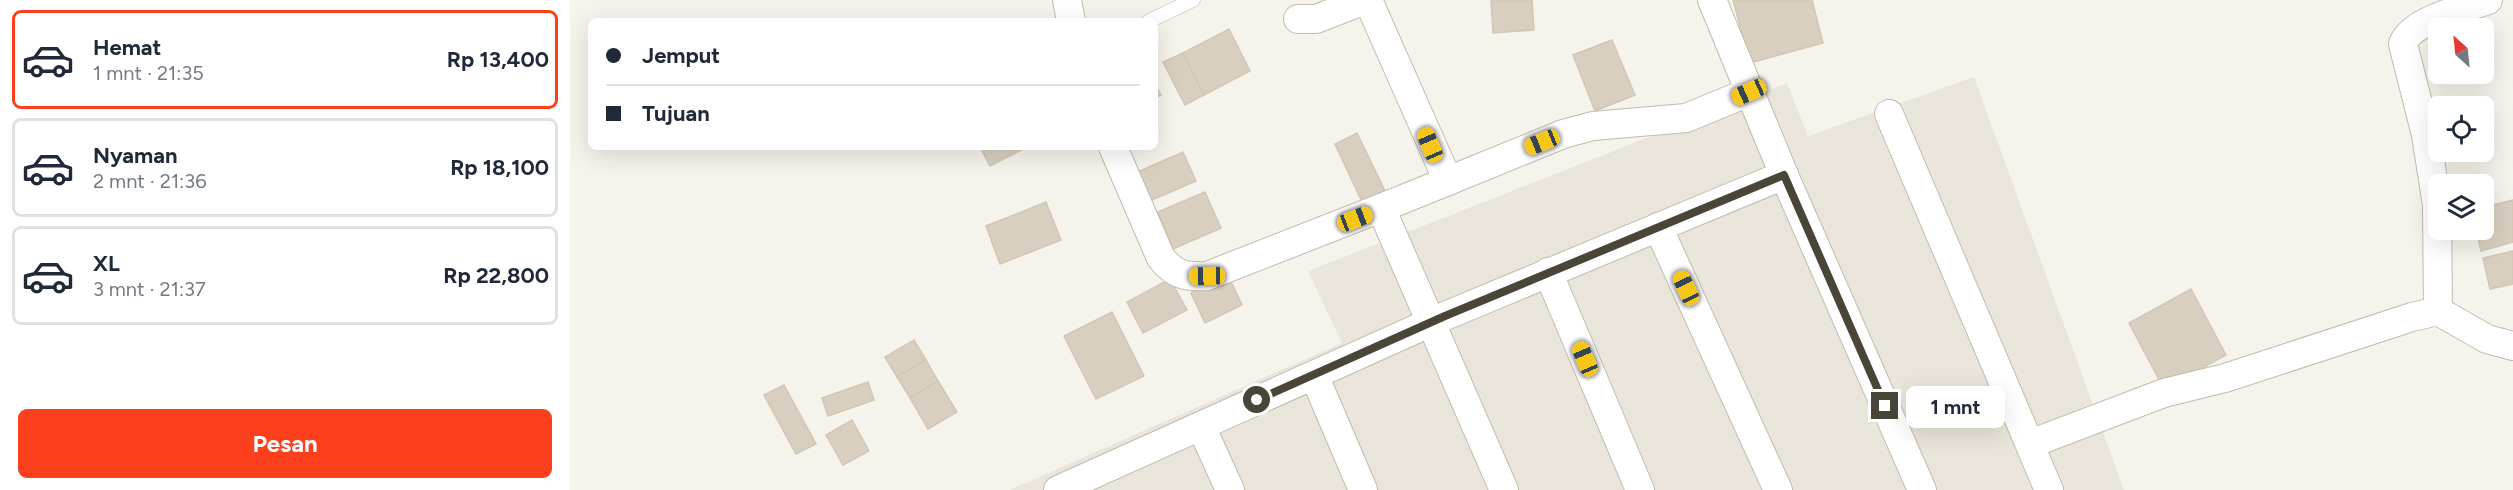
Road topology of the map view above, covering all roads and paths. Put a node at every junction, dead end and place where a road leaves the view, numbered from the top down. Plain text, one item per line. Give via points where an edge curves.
1 (1067, 0) edge
2 (1193, 0) edge
3 (1366, 0) edge
4 (1712, 0) edge
5 (2488, 0) edge
6 (1070, 18) edge
7 (1155, 18) edge
8 (1298, 19) dead end
9 (1749, 92) junction
10 (1888, 114) dead end
11 (1114, 150) edge
12 (1784, 175) junction
13 (1448, 181) junction
14 (1381, 208) junction
15 (1658, 227) junction
16 (1548, 272) junction
17 (2438, 311) junction
18 (1430, 323) junction
19 (2513, 346) edge
20 (1314, 375) junction
21 (1201, 426) junction
22 (2030, 444) junction
23 (1075, 486) edge
24 (1230, 490) edge
25 (1363, 490) edge
26 (1504, 490) edge
27 (1640, 490) edge
28 (1778, 490) edge
29 (1922, 490) edge
30 (2049, 490) edge

1 - 6 street
2 - 7 lane
3 - 8 street via 1316,19
3 - 13 street
4 - 9 street
5 - 17 street via 2417,27 2403,44 2426,135 2437,205
9 - 12 street
9 - 13 street via 1686,118 1593,126 1563,134
10 - 22 street
11 - 14 street via 1161,258 1171,270 1189,276 1207,276
12 - 15 street
12 - 29 street
13 - 14 street
14 - 18 street
15 - 16 street
15 - 28 street
16 - 18 street
16 - 27 street
17 - 19 street via 2487,339
17 - 22 street via 2225,378 2164,393
18 - 20 street
18 - 26 street
20 - 21 street
20 - 25 street
21 - 23 street
21 - 24 street
22 - 30 street

